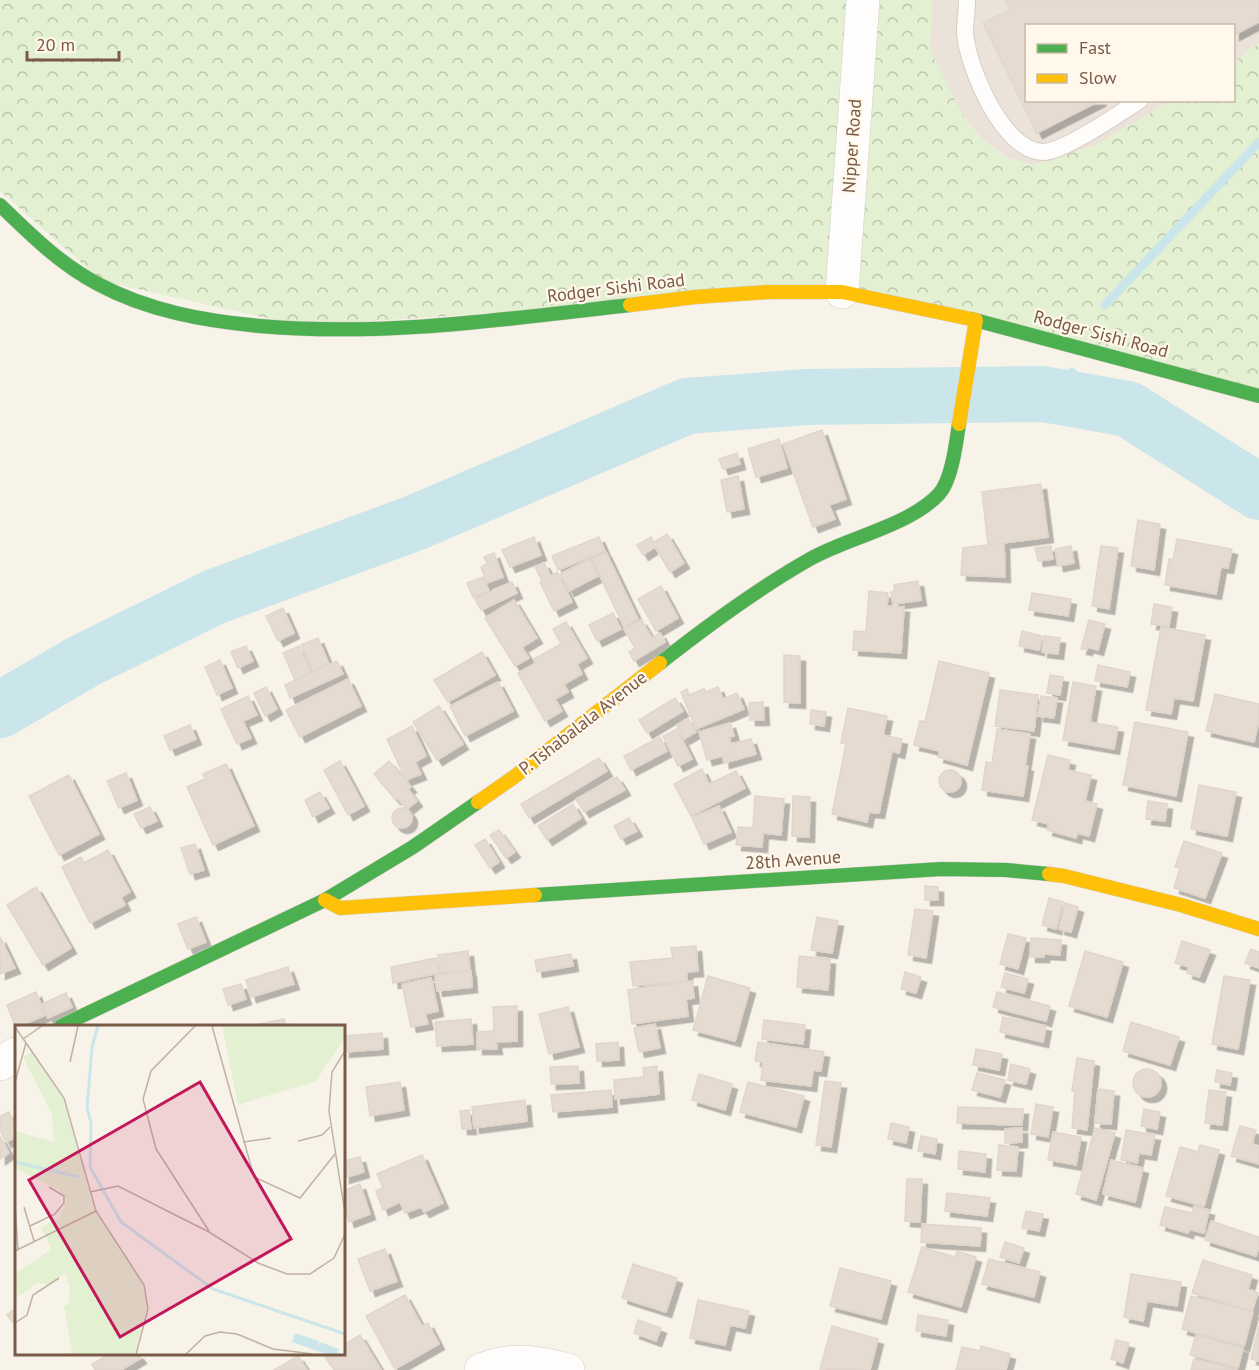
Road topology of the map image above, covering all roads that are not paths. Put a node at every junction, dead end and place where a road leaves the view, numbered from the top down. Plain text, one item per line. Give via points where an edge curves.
1 (862, 0) edge
2 (967, 0) edge
3 (1137, 102) edge
4 (0, 205) edge
5 (842, 292) junction
6 (975, 320) junction
7 (1259, 396) edge
8 (325, 900) junction
9 (1259, 929) edge
10 (63, 1025) edge
11 (15, 1055) edge
12 (0, 1064) edge
13 (481, 1370) edge
14 (568, 1370) edge

1 - 5 street, Nipper Road
2 - 3 lane via 965,34 975,74 1004,129 1023,147 1044,152 1072,142
4 - 5 street, Rodger Sishi Road via 69,267 100,285 179,314 228,323 304,330 400,329 695,297
5 - 6 street, Rodger Sishi Road
6 - 7 street, Rodger Sishi Road
6 - 8 street, P. Tshabalala Avenue via 952,462 941,492 919,511 812,558 773,582 694,636 514,777 413,847
8 - 9 street, 28th Avenue via 340,908 941,869 1006,870 1064,876
8 - 10 street, P. Tshabalala Avenue
11 - 12 street
13 - 14 street via 522,1361

